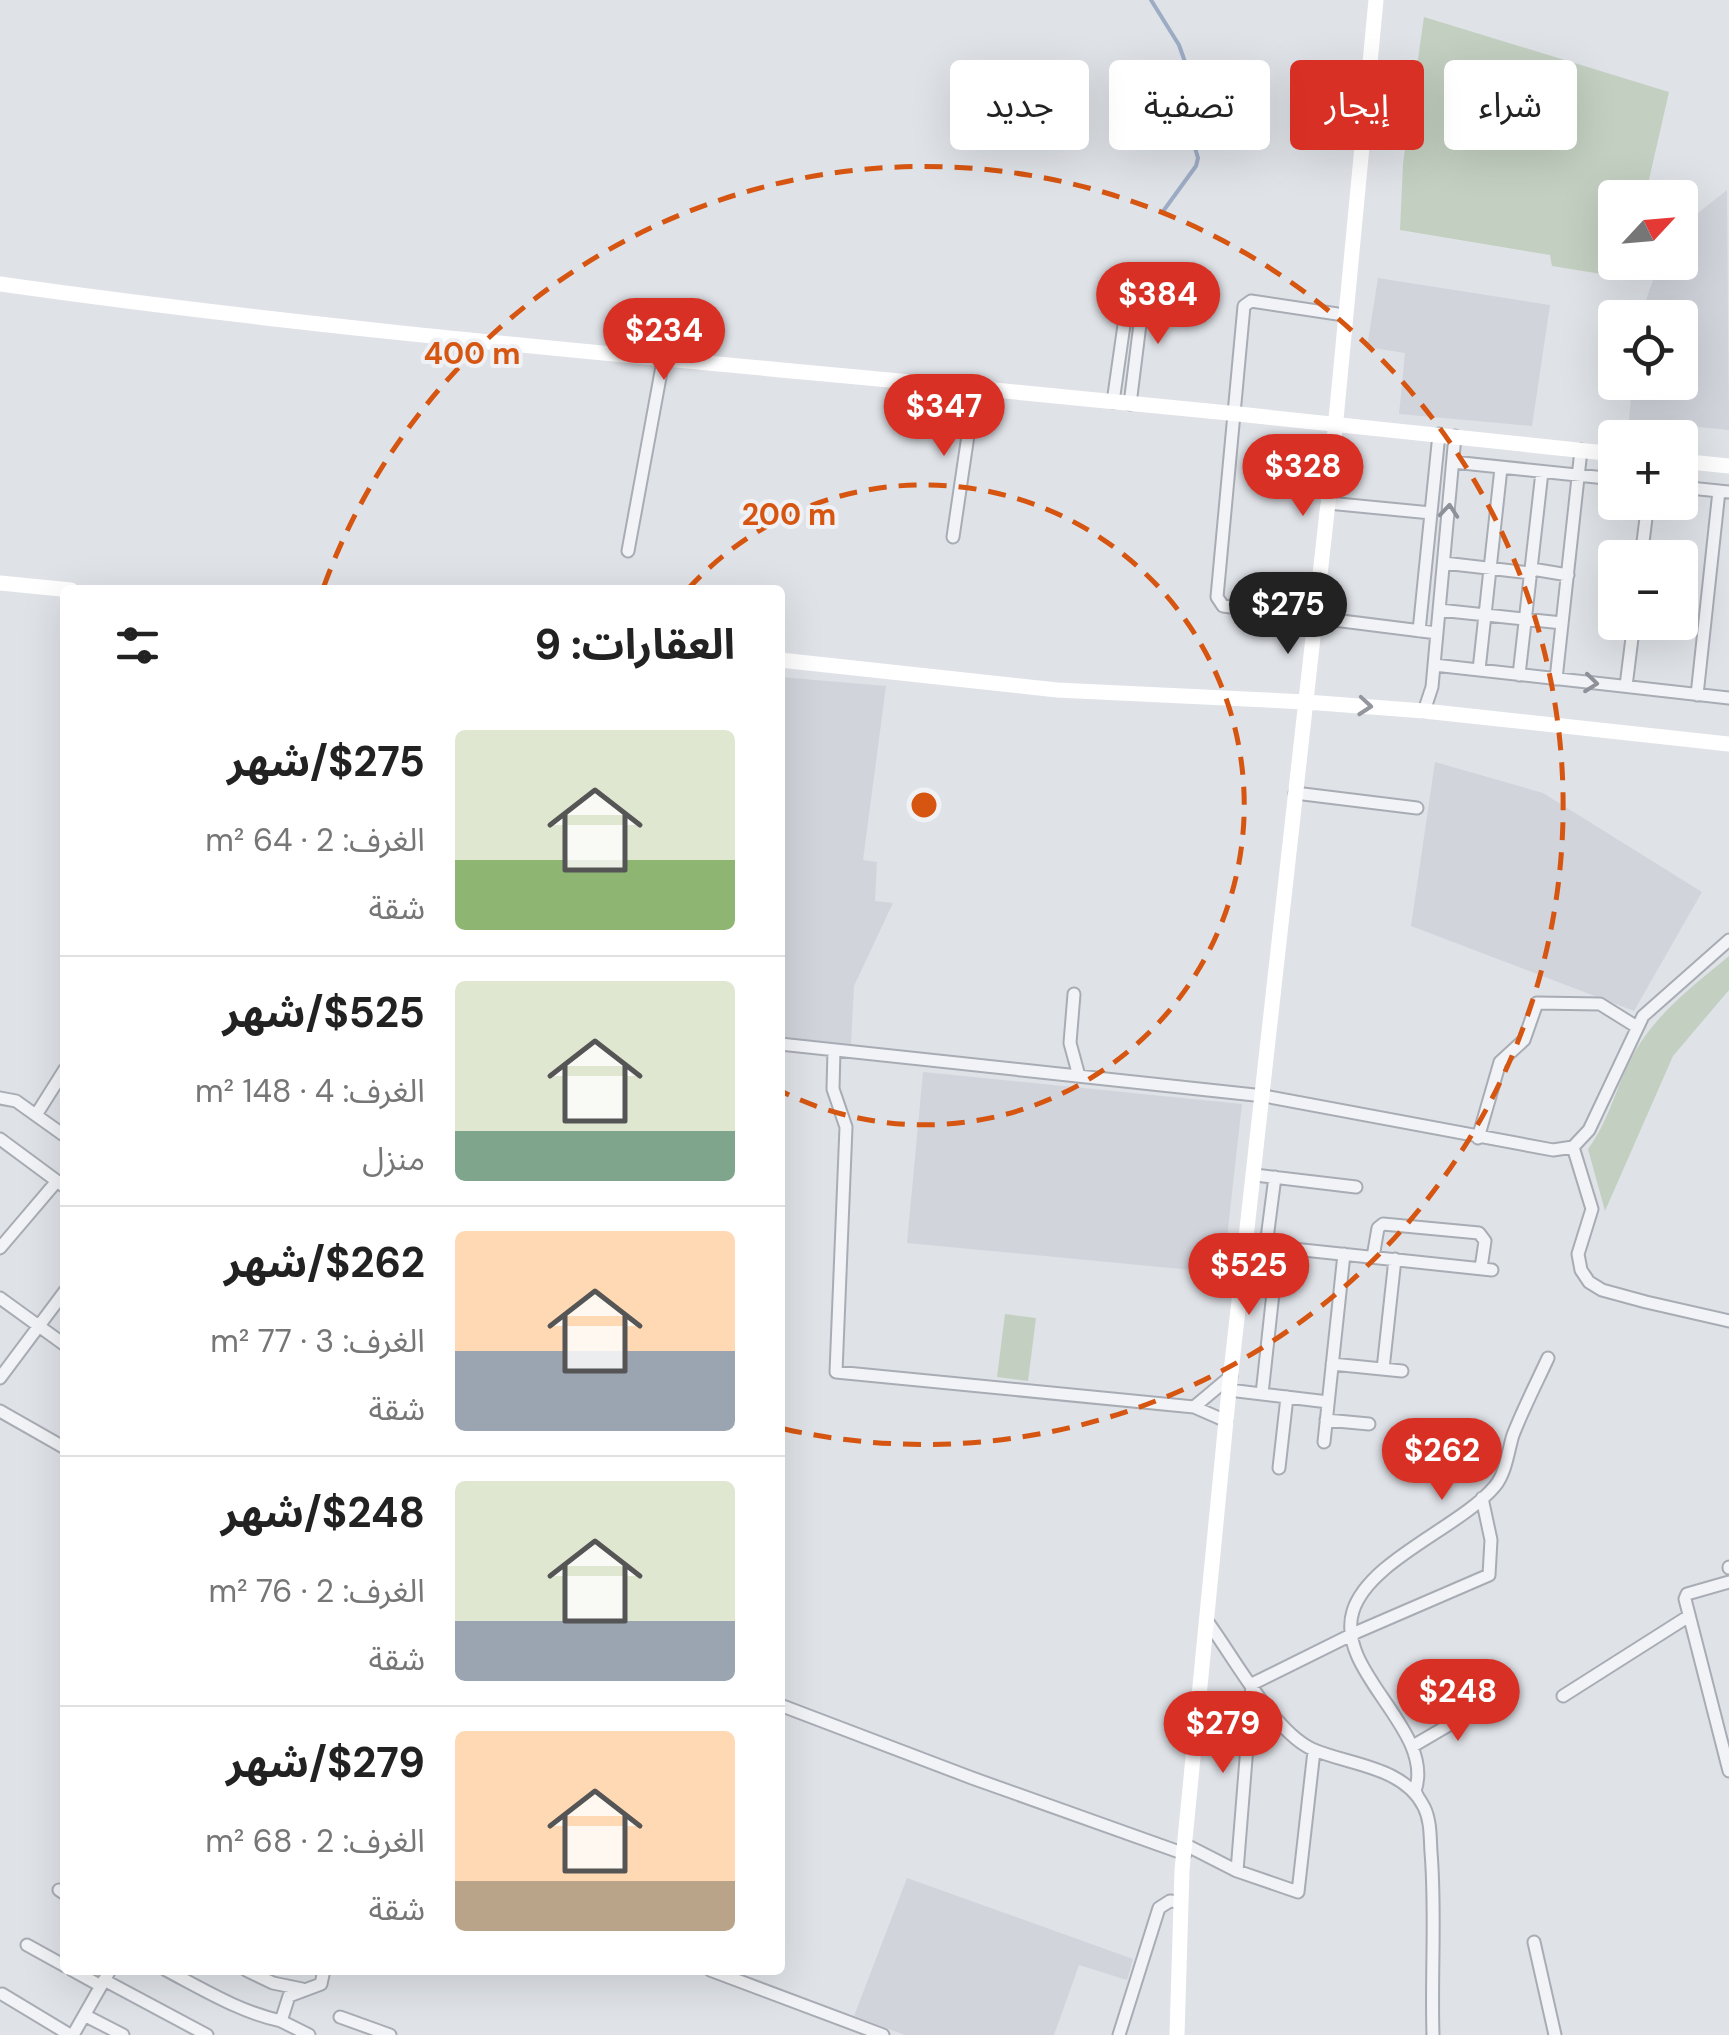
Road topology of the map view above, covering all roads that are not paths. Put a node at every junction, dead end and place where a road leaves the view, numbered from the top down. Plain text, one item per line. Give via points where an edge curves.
1 (1376, 0) edge
2 (1130, 276) dead end
3 (0, 284) edge
4 (1145, 284) dead end
5 (1344, 315) junction
6 (662, 360) junction
7 (975, 388) junction
8 (1113, 402) junction
9 (1130, 404) junction
10 (1232, 415) junction
11 (1336, 426) junction
12 (1447, 435) junction
13 (1581, 450) junction
14 (1598, 452) edge
15 (1453, 462) junction
16 (1698, 462) edge
17 (1729, 466) edge
18 (1501, 468) junction
19 (1542, 472) junction
20 (1578, 476) junction
21 (1598, 478) edge
22 (1698, 488) edge
23 (1724, 492) edge
24 (1328, 504) junction
25 (1431, 513) junction
26 (953, 537) dead end
27 (628, 551) dead end
28 (1444, 563) junction
29 (1490, 568) junction
30 (1531, 571) junction
31 (1568, 575) junction
32 (0, 583) edge
33 (60, 589) edge
34 (1439, 610) junction
35 (1315, 616) junction
36 (1484, 616) junction
37 (1525, 620) junction
38 (1562, 623) junction
39 (1420, 631) junction
40 (1437, 633) junction
41 (1632, 640) edge
42 (785, 661) edge
43 (1434, 665) junction
44 (1478, 670) junction
45 (1519, 674) junction
46 (1556, 679) junction
47 (1626, 686) junction
48 (1697, 694) junction
49 (1729, 698) edge
50 (1306, 702) junction
51 (1424, 711) junction
52 (1729, 744) edge
53 (1296, 793) junction
54 (1418, 808) dead end
55 (1729, 940) edge
56 (1074, 994) dead end
57 (1637, 1026) junction
58 (785, 1045) edge
59 (834, 1050) junction
60 (1079, 1076) junction
61 (60, 1077) edge
62 (1264, 1096) junction
63 (0, 1098) edge
64 (36, 1115) junction
65 (60, 1132) edge
66 (1478, 1138) junction
67 (0, 1139) edge
68 (1574, 1146) junction
69 (1254, 1175) junction
70 (1275, 1177) junction
71 (60, 1183) edge
72 (60, 1185) edge
73 (1356, 1187) dead end
74 (1367, 1219) dead end
75 (1380, 1226) junction
76 (1247, 1244) junction
77 (1272, 1246) junction
78 (0, 1248) edge
79 (1344, 1254) junction
80 (1373, 1257) junction
81 (1394, 1259) junction
82 (60, 1297) edge
83 (0, 1298) edge
84 (1729, 1322) edge
85 (38, 1325) junction
86 (60, 1340) edge
87 (1548, 1358) dead end
88 (1332, 1364) junction
89 (1383, 1369) junction
90 (1402, 1371) dead end
91 (0, 1378) edge
92 (1230, 1383) junction
93 (1262, 1394) junction
94 (1287, 1398) junction
95 (1328, 1402) junction
96 (1194, 1408) junction
97 (0, 1410) edge
98 (1326, 1420) junction
99 (1226, 1421) junction
100 (1369, 1424) dead end
101 (1324, 1442) dead end
102 (60, 1445) edge
103 (1279, 1468) dead end
104 (1482, 1498) junction
105 (1729, 1582) edge
106 (1689, 1616) junction
107 (1207, 1620) junction
108 (1349, 1637) junction
109 (1252, 1684) junction
110 (1563, 1696) dead end
111 (1482, 1706) dead end
112 (785, 1707) edge
113 (1412, 1746) junction
114 (1314, 1751) junction
115 (1729, 1771) edge
116 (1418, 1797) junction
117 (1185, 1849) junction
118 (1238, 1872) junction
119 (1180, 1902) junction
120 (1534, 1942) dead end
121 (27, 1946) dead end
122 (60, 1964) edge
123 (175, 1975) edge
124 (256, 1975) edge
125 (324, 1975) edge
126 (723, 1975) edge
127 (105, 1979) edge
128 (302, 1989) junction
129 (2, 1994) edge
130 (86, 2016) junction
131 (340, 2017) dead end
132 (281, 2021) junction
133 (371, 2032) edge
134 (72, 2035) edge
135 (123, 2035) edge
136 (208, 2035) edge
137 (308, 2035) edge
138 (390, 2035) edge
139 (883, 2035) edge
140 (1119, 2035) edge
141 (1177, 2035) edge
142 (1433, 2035) edge
143 (1554, 2035) edge

1 - 5 main road
2 - 8 street
3 - 6 main road
4 - 9 street
5 - 10 street via 1247,303
5 - 11 main road
6 - 7 main road
6 - 27 street
7 - 8 main road
7 - 26 street
8 - 9 main road
9 - 10 main road
10 - 11 main road
10 - 35 street via 1219,603
11 - 12 main road
11 - 24 main road
12 - 13 main road
12 - 15 street
12 - 25 street
13 - 14 main road
13 - 20 street
15 - 18 street
28 -> 15 street
16 - 17 main road
18 - 19 street
18 - 29 street
19 - 20 street
19 - 30 street
20 - 21 street
20 - 31 street
22 - 23 street
23 - 48 street
24 - 25 street
24 - 35 main road
25 - 39 street
28 - 29 street
28 - 34 street
29 - 30 street
29 - 36 street
30 - 31 street
30 - 37 street
31 - 38 street
32 - 33 main road
34 - 36 street
34 - 40 street
35 - 39 street
35 - 50 main road
36 - 37 street
36 - 44 street
37 - 38 street
37 - 45 street
38 - 46 street
39 - 40 street
40 - 43 street
41 - 47 street
42 - 50 main road via 1057,690
43 - 44 street
43 - 51 street
44 - 45 street
45 - 46 street
46 -> 47 street
47 - 48 street
48 - 49 street
50 -> 51 main road
50 - 53 main road
51 - 52 main road
53 - 54 street
53 - 62 main road
55 - 57 street
56 - 60 street via 1070,1042
57 - 66 street via 1600,1004 1537,1003 1524,1040 1500,1062
57 - 68 street via 1589,1130
58 - 59 street
59 - 60 street
59 - 96 street via 833,1089 846,1127 836,1372
60 - 62 street
61 - 64 street
62 - 66 street
62 - 69 main road
63 - 64 street via 16,1100
64 - 65 street
66 - 68 street via 1553,1150
67 - 71 street
68 - 84 street via 1592,1209 1578,1254 1589,1282
69 - 70 street
69 - 76 main road
70 - 73 street
70 - 77 street
72 - 78 street
74 - 75 street
75 - 80 street
75 - 81 street via 1481,1234 1487,1269
76 - 77 street
76 - 92 main road
77 - 79 street
77 - 93 street
79 - 80 street
79 - 88 street
80 - 81 street
81 - 89 street
82 - 85 street
83 - 85 street
85 - 86 street
85 - 91 street
87 - 104 street via 1498,1483
88 - 89 street
88 - 95 street
89 - 90 street
92 - 93 street
92 - 96 street
92 - 99 main road
93 - 94 street
94 - 95 street
94 - 103 street
95 - 98 street
96 - 99 street
97 - 102 street
98 - 100 street
98 - 101 street
99 - 107 main road
104 - 108 street via 1390,1565 1362,1594
104 - 108 street via 1491,1540 1488,1575
105 - 106 street via 1688,1594
106 - 110 street
106 - 115 street
107 - 109 street
107 - 117 main road
108 - 109 street
108 - 113 street
109 - 114 street via 1294,1740
109 - 118 street
111 - 113 street
112 - 117 street
113 - 116 street
114 - 116 street via 1374,1768
114 - 118 street via 1298,1892
116 - 142 street via 1428,1821 1434,1895
117 - 118 street
117 - 119 main road
119 - 140 street via 1158,1908
119 - 141 main road
120 - 143 street
121 - 122 street
123 - 132 street via 236,2008
124 - 128 street
125 - 128 street via 323,1982
126 - 139 street
127 - 130 street
127 - 136 street
128 - 132 street via 289,1996
129 - 134 street
130 - 134 street
130 - 135 street
131 - 133 street
132 - 137 street
133 - 138 street

